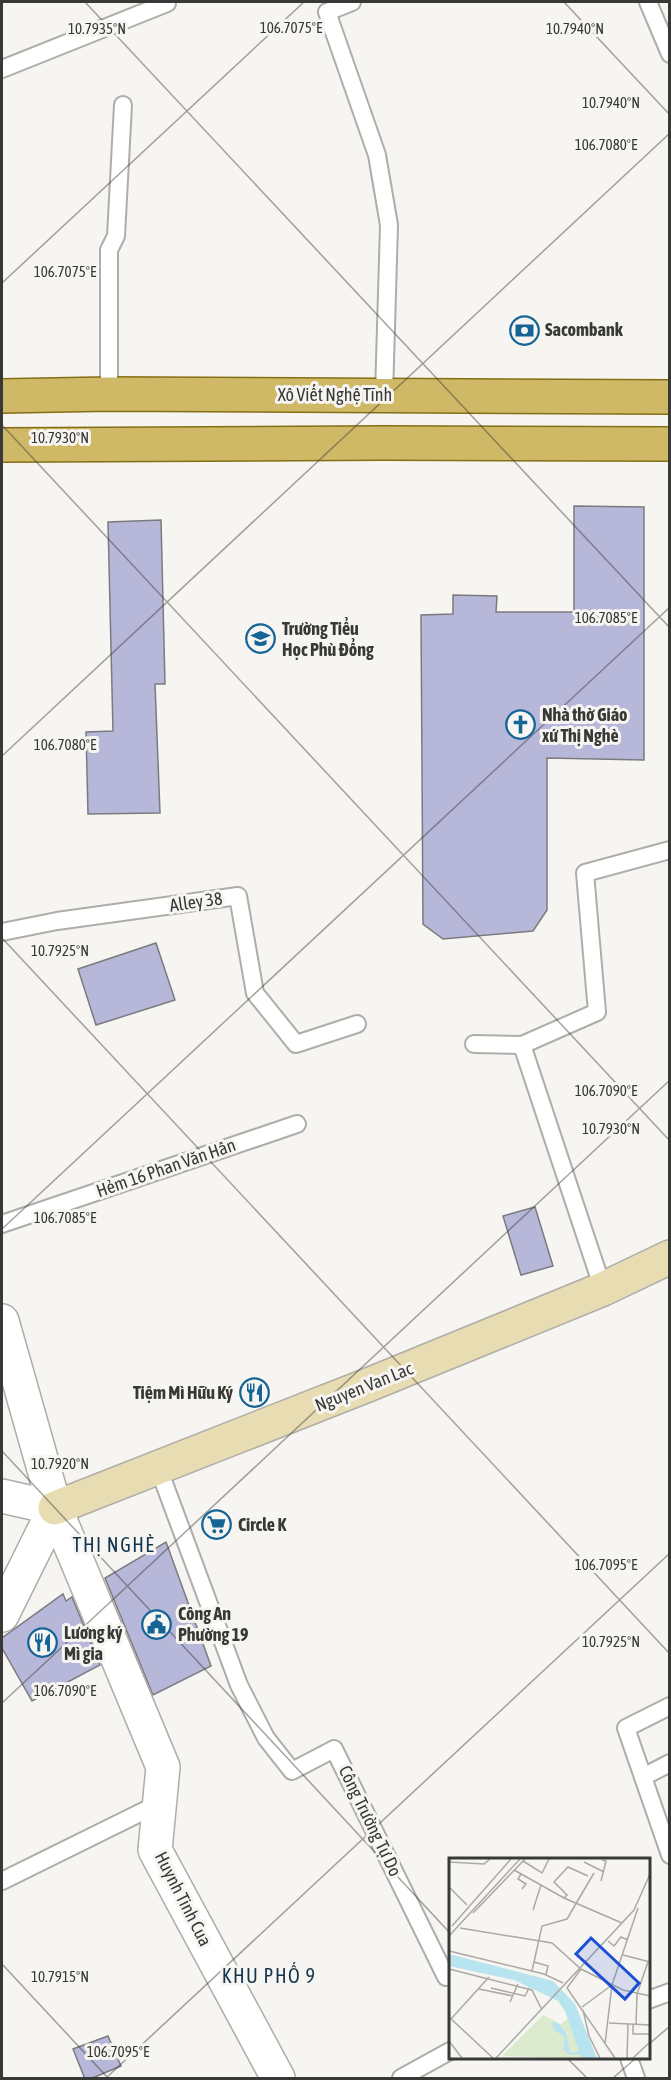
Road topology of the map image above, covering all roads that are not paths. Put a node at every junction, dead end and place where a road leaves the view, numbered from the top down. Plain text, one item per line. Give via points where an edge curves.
1 (167, 2) edge
2 (352, 2) edge
3 (648, 2) edge
4 (325, 7) edge
5 (669, 54) edge
6 (2, 69) edge
7 (123, 105) dead end
8 (109, 394) junction
9 (384, 395) junction
10 (2, 396) edge
11 (669, 397) edge
12 (383, 443) junction
13 (669, 444) edge
14 (2, 445) edge
15 (669, 850) edge
16 (2, 932) edge
17 (357, 1024) dead end
18 (474, 1044) dead end
19 (522, 1045) junction
20 (297, 1124) dead end
21 (2, 1224) edge
22 (669, 1257) edge
23 (603, 1289) junction
24 (2, 1321) edge
25 (158, 1467) junction
26 (2, 1496) edge
27 (55, 1508) junction
28 (2, 1615) edge
29 (669, 1706) edge
30 (669, 1762) edge
31 (643, 1777) junction
32 (160, 1803) junction
33 (669, 1855) edge
34 (2, 1881) edge
35 (446, 1977) dead end
36 (669, 1992) edge
37 (650, 1999) edge
38 (449, 2052) edge
39 (629, 2059) edge
40 (278, 2079) edge
41 (401, 2079) edge
42 (636, 2079) edge

1 - 6 lane
2 - 4 lane
3 - 5 lane
4 - 9 lane via 376,155 389,225
7 - 8 lane via 116,236 109,250
8 - 9 main road, Xô Viết Nghệ Tĩnh
8 - 10 main road, Xô Viết Nghệ Tĩnh
9 - 11 main road, Xô Viết Nghệ Tĩnh
9 - 12 main road
12 - 13 main road
12 - 14 main road
15 - 19 lane via 585,873 597,1012
16 - 17 lane, Alley 38 via 238,896 255,993 296,1044
18 - 19 lane
19 - 23 lane
20 - 21 lane, Hẻm 16 Phan Văn Hân
22 - 23 street, Nguyen Van Lac
23 - 25 street, Nguyen Van Lac
24 - 27 street, Huynh Tinh Cua
25 - 27 street, Nguyen Van Lac
25 - 35 lane, Công Trường Tự Do via 239,1685 266,1738 292,1771 334,1749
26 - 27 street
27 - 28 street
27 - 32 street, Huynh Tinh Cua via 163,1767
29 - 31 lane via 626,1728
30 - 31 lane
31 - 33 lane
32 - 34 lane
32 - 40 street, Huynh Tinh Cua via 155,1850
36 - 37 lane
38 - 41 lane
39 - 42 lane

